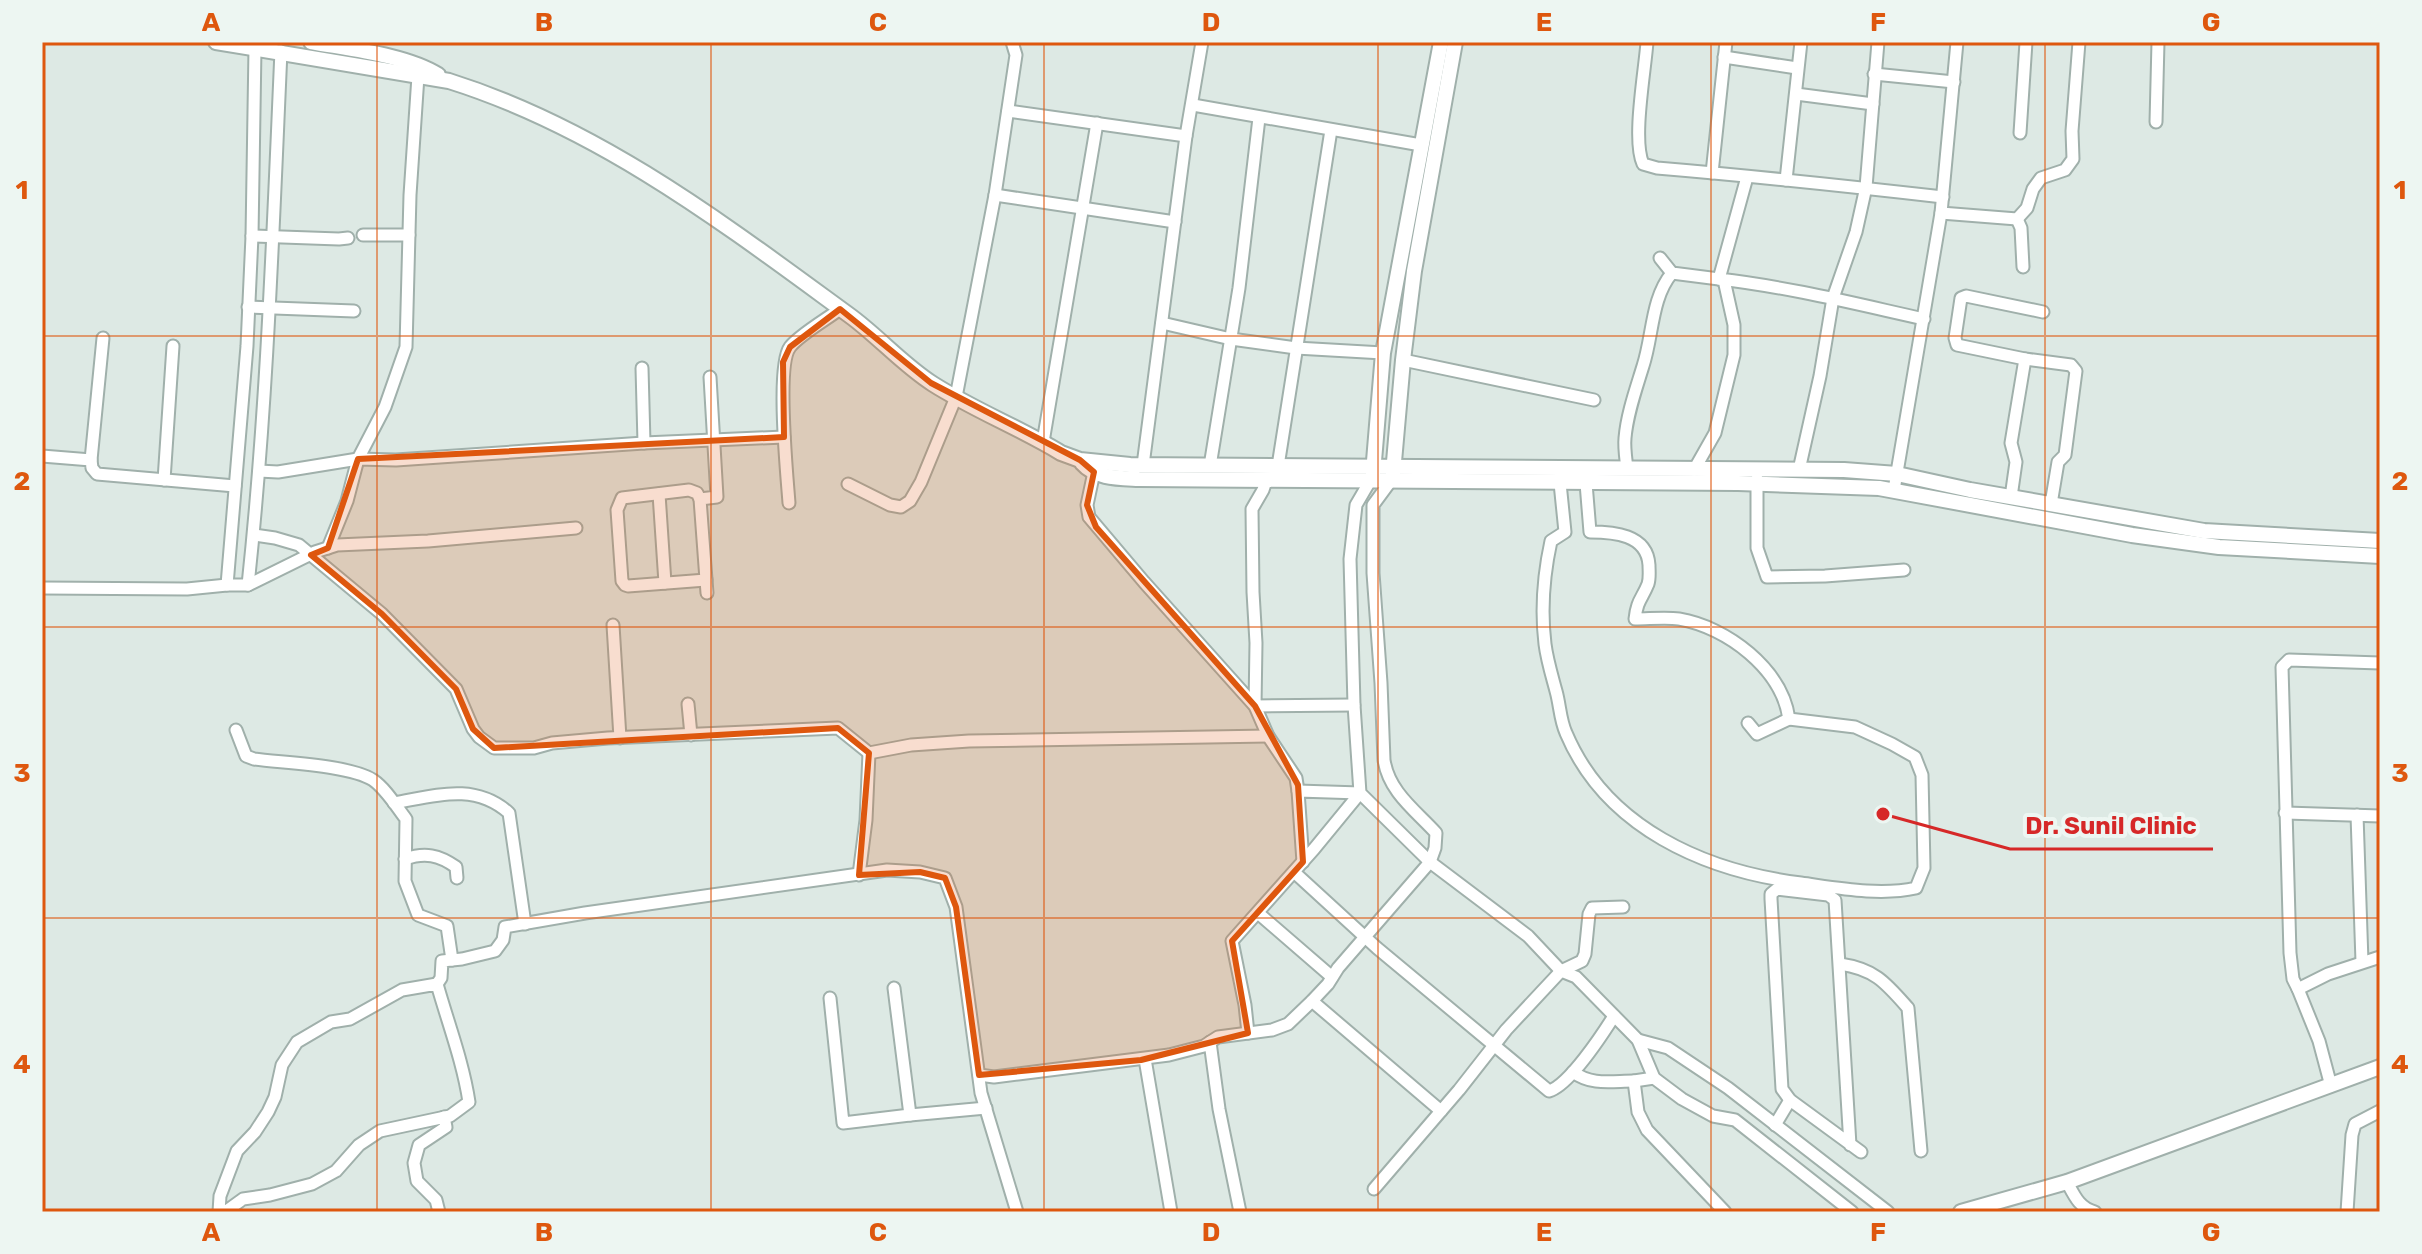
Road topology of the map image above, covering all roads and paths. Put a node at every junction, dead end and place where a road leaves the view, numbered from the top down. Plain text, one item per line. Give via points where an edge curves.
1 (216, 42) edge
2 (311, 42) edge
3 (1012, 42) edge
4 (1202, 42) edge
5 (1441, 42) edge
6 (1455, 42) edge
7 (1647, 42) edge
8 (1726, 42) edge
9 (1801, 42) edge
10 (1878, 42) edge
11 (1957, 42) edge
12 (2026, 42) edge
13 (2079, 42) edge
14 (2158, 42) edge
15 (255, 45) edge
16 (281, 47) edge
17 (1724, 57) junction
18 (1797, 68) junction
19 (421, 73) junction
20 (1874, 74) junction
21 (1954, 82) junction
22 (1796, 94) junction
23 (1873, 104) junction
24 (1193, 105) junction
25 (1008, 111) junction
26 (1259, 118) junction
27 (2156, 122) dead end
28 (1097, 123) junction
29 (1331, 130) junction
30 (2020, 133) dead end
31 (1186, 136) junction
32 (1428, 147) junction
33 (1712, 173) junction
34 (1747, 177) junction
35 (1786, 180) junction
36 (1866, 187) junction
37 (995, 195) junction
38 (1943, 197) junction
39 (1082, 208) junction
40 (1941, 213) junction
41 (2017, 219) junction
42 (1175, 222) junction
43 (363, 235) dead end
44 (409, 235) junction
45 (252, 236) junction
46 (273, 236) junction
47 (348, 238) dead end
48 (1660, 258) dead end
49 (2023, 267) dead end
50 (1672, 273) junction
51 (1722, 279) junction
52 (1833, 298) junction
53 (248, 307) junction
54 (269, 308) junction
55 (840, 309) junction
56 (354, 311) dead end
57 (2043, 312) dead end
58 (1924, 319) junction
59 (1162, 323) junction
60 (103, 338) dead end
61 (1231, 339) junction
62 (173, 346) dead end
63 (1296, 348) junction
64 (1383, 353) junction
65 (2025, 359) junction
66 (1403, 360) junction
67 (642, 368) dead end
68 (710, 377) dead end
69 (956, 397) junction
70 (1594, 400) dead end
71 (784, 437) junction
72 (713, 440) junction
73 (1043, 442) junction
74 (644, 443) junction
75 (42, 456) edge
76 (358, 459) junction
77 (91, 460) junction
78 (1143, 465) junction
79 (1210, 466) junction
80 (1278, 466) junction
81 (1096, 467) junction
82 (1627, 469) junction
83 (1694, 470) junction
84 (1799, 470) junction
85 (259, 471) junction
86 (1372, 474) junction
87 (1392, 474) junction
88 (1897, 474) junction
89 (1757, 477) junction
90 (164, 480) junction
91 (1266, 481) junction
92 (1560, 483) junction
93 (1586, 483) junction
94 (848, 484) dead end
95 (235, 486) junction
96 (1894, 490) junction
97 (659, 494) junction
98 (2011, 497) junction
99 (700, 499) junction
100 (789, 503) dead end
101 (2051, 504) junction
102 (576, 528) dead end
103 (254, 535) junction
104 (2380, 541) edge
105 (328, 548) junction
106 (311, 555) junction
107 (2380, 556) edge
108 (1904, 570) dead end
109 (706, 580) junction
110 (665, 583) junction
111 (227, 585) junction
112 (248, 585) junction
113 (42, 588) edge
114 (707, 593) dead end
115 (613, 625) dead end
116 (2380, 663) edge
117 (688, 704) dead end
118 (1354, 705) junction
119 (1255, 706) junction
120 (1789, 719) junction
121 (1748, 723) dead end
122 (236, 730) dead end
123 (691, 735) junction
124 (1268, 736) junction
125 (620, 738) junction
126 (869, 753) junction
127 (1298, 791) junction
128 (1360, 793) junction
129 (394, 803) junction
130 (2285, 813) junction
131 (2357, 815) junction
132 (2380, 816) edge
133 (405, 859) junction
134 (1303, 862) junction
135 (1430, 862) junction
136 (1294, 872) junction
137 (859, 875) junction
138 (457, 878) dead end
139 (1623, 907) dead end
140 (1258, 913) junction
141 (525, 924) junction
142 (1365, 936) junction
143 (2380, 957) edge
144 (452, 960) junction
145 (2362, 962) junction
146 (1840, 964) junction
147 (1561, 971) junction
148 (1332, 977) junction
149 (437, 984) junction
150 (894, 988) dead end
151 (2298, 989) junction
152 (830, 998) dead end
153 (1312, 1001) junction
154 (1614, 1016) junction
155 (1248, 1033) junction
156 (1638, 1040) junction
157 (1210, 1042) junction
158 (1496, 1045) junction
159 (1145, 1059) junction
160 (2380, 1067) edge
161 (1573, 1072) junction
162 (979, 1075) junction
163 (1654, 1078) junction
164 (1634, 1081) junction
165 (2331, 1086) junction
166 (1790, 1100) junction
167 (1747, 1104) junction
168 (986, 1108) junction
169 (1441, 1111) junction
170 (2380, 1111) edge
171 (910, 1115) junction
172 (444, 1117) junction
173 (1735, 1120) junction
174 (1775, 1125) junction
175 (1850, 1145) junction
176 (1921, 1151) dead end
177 (1861, 1152) dead end
178 (2067, 1182) junction
179 (1374, 1189) dead end
180 (2076, 1206) edge
181 (219, 1212) edge
182 (225, 1212) edge
183 (439, 1212) edge
184 (1017, 1212) edge
185 (1171, 1212) edge
186 (1240, 1212) edge
187 (1725, 1212) edge
188 (1852, 1212) edge
189 (1888, 1212) edge
190 (1961, 1212) edge
191 (2095, 1212) edge
192 (2347, 1212) edge

1 - 15 street
2 - 19 street via 360,50
3 - 25 street via 1016,55
4 - 24 street
5 - 32 street
6 - 32 street
7 - 33 street via 1638,154 1643,164 1657,168
8 - 17 street
9 - 18 street
10 - 20 street
11 - 21 street
12 - 30 street
13 - 41 street via 2073,159 2065,170 2041,178
14 - 27 street
15 - 16 street
15 - 45 street
16 - 19 street
16 - 46 street
17 - 18 street
17 - 33 street
18 - 22 street
19 - 44 street
19 - 55 street via 479,90 577,133 707,212
20 - 21 street
20 - 23 street
21 - 38 street
22 - 23 street
22 - 35 street
23 - 36 street
24 - 26 street
24 - 31 street
25 - 28 street
25 - 37 street
26 - 29 street
26 - 61 street
28 - 31 street
28 - 39 street
29 - 32 street
29 - 63 street
31 - 42 street
32 - 64 street
32 - 66 street
33 - 34 street
34 - 35 street
34 - 51 street
35 - 36 street
36 - 38 street
36 - 52 street
37 - 39 street
37 - 69 street
38 - 40 street
39 - 42 street
39 - 73 street
40 - 41 street
40 - 58 street
41 - 49 street
42 - 59 street
43 - 44 street
44 - 76 street via 406,347 385,407
45 - 46 street
45 - 53 street
46 - 47 street
46 - 54 street
48 - 50 street
50 - 51 street
50 - 82 street via 1658,298 1637,382 1625,438
51 - 52 street
51 - 83 street via 1734,325 1734,355 1715,433
52 - 58 street
52 - 84 street
53 - 54 street
53 - 95 street
54 - 56 street
54 - 85 street
55 - 69 street
55 - 71 street via 790,347 783,362
57 - 65 street via 1961,298 1957,345
58 - 88 street
59 - 61 street
59 - 78 street
60 - 77 street
61 - 63 street
61 - 79 street
62 - 90 street
63 - 64 street
63 - 80 street
64 - 86 street
65 - 98 street via 2011,443 2016,462
65 - 101 street via 2071,365 2076,371 2065,455 2058,462
66 - 70 street
66 - 87 street
67 - 74 street
68 - 72 street
69 - 73 street
69 - 94 street via 910,501 901,507 890,505
71 - 72 street
71 - 100 street
72 - 74 street
72 - 99 street via 717,497
73 - 81 street via 1086,468
74 - 76 street
75 - 77 street
76 - 85 street
76 - 105 street
77 - 90 street via 97,474
78 - 79 street
78 - 81 street
79 - 80 street
80 - 86 street
81 - 91 street via 1109,477
81 - 119 street via 1089,517
82 - 83 street
82 - 87 street
83 - 89 street
84 - 88 street
84 - 89 street
85 - 103 street
86 - 87 street
86 - 91 street
86 - 118 street via 1356,505 1350,559
87 - 92 street
87 - 135 street via 1373,505 1384,760 1399,795 1436,833
88 - 96 street
88 - 98 street
89 - 93 street
89 - 96 street
89 - 108 street via 1757,548 1767,577
90 - 95 street
91 - 119 street via 1252,509
92 - 93 street
92 - 120 street via 1565,532 1551,541 1546,565 1545,644 1566,732 1594,781 1649,832 1724,867 1825,886 1898,892 1916,888 1924,868 1922,775 1915,757 1855,727
93 - 120 street via 1590,532 1617,532 1635,540 1649,560 1649,582 1635,619 1678,619 1709,628 1745,650 1768,670 1787,704
95 - 111 street
96 - 107 street via 2219,547
97 - 99 street via 693,491
97 - 110 street
97 - 110 street via 622,498 618,506 622,581 628,586
98 - 101 street
99 - 109 street
101 - 104 street via 2204,531
102 - 105 street
103 - 106 street via 299,545
103 - 112 street
105 - 106 street
106 - 112 street
106 - 125 street via 382,614 456,689 473,729 494,748
109 - 110 street
109 - 114 street
111 - 112 street
111 - 113 street
115 - 125 street
116 - 130 street via 2289,660 2282,667
117 - 123 street
118 - 119 street
118 - 128 street
119 - 124 street
120 - 121 street via 1757,734
122 - 129 street via 246,756 347,771 371,779
123 - 125 street
123 - 126 street via 838,728
124 - 126 street via 969,741
124 - 127 street via 1296,778
126 - 137 street
127 - 128 street
127 - 134 street
128 - 134 street
128 - 135 street
129 - 133 street via 406,819
129 - 141 street via 466,792 509,813
130 - 131 street
130 - 151 street via 2290,953
131 - 132 street
131 - 145 street
133 - 138 street via 429,854 447,860 456,867
133 - 144 street via 405,881 418,915 447,926
134 - 136 street
135 - 142 street
135 - 147 street via 1528,936
136 - 140 street
136 - 142 street
137 - 141 street
137 - 162 street via 887,870 945,878 956,907
139 - 147 street via 1592,908 1584,958
140 - 148 street
140 - 155 street via 1232,941
141 - 144 street via 505,927 495,951
142 - 148 street
142 - 158 street
143 - 145 street
144 - 149 street via 442,961
145 - 151 street
146 - 166 street via 1832,896 1773,890 1782,1089
146 - 175 street
146 - 176 street via 1870,971 1908,1008
147 - 154 street via 1576,977
147 - 158 street
148 - 153 street
149 - 172 street via 465,1071 469,1102
149 - 181 street via 402,990 297,1042 282,1065 268,1112 237,1151
150 - 171 street
151 - 165 street
152 - 171 street via 843,1123
153 - 155 street via 1288,1024
153 - 169 street
154 - 156 street
154 - 161 street
155 - 157 street
156 - 163 street
156 - 167 street via 1668,1048
157 - 159 street
157 - 186 street
158 - 161 street via 1549,1091
158 - 169 street
159 - 162 street
159 - 185 street
160 - 165 street
161 - 164 street via 1591,1081
162 - 168 street
163 - 164 street
163 - 173 street via 1713,1116
164 - 187 street via 1638,1112 1647,1130
165 - 178 street
166 - 174 street
166 - 175 street
167 - 173 street
167 - 174 street
168 - 171 street
168 - 184 street
169 - 179 street
170 - 192 street via 2355,1124
172 - 182 street via 380,1131 336,1171 312,1184 243,1199
172 - 183 street via 446,1127 419,1145 414,1163 417,1181 436,1200
173 - 188 street
174 - 189 street
175 - 177 street
178 - 180 street
178 - 190 street
180 - 191 street

